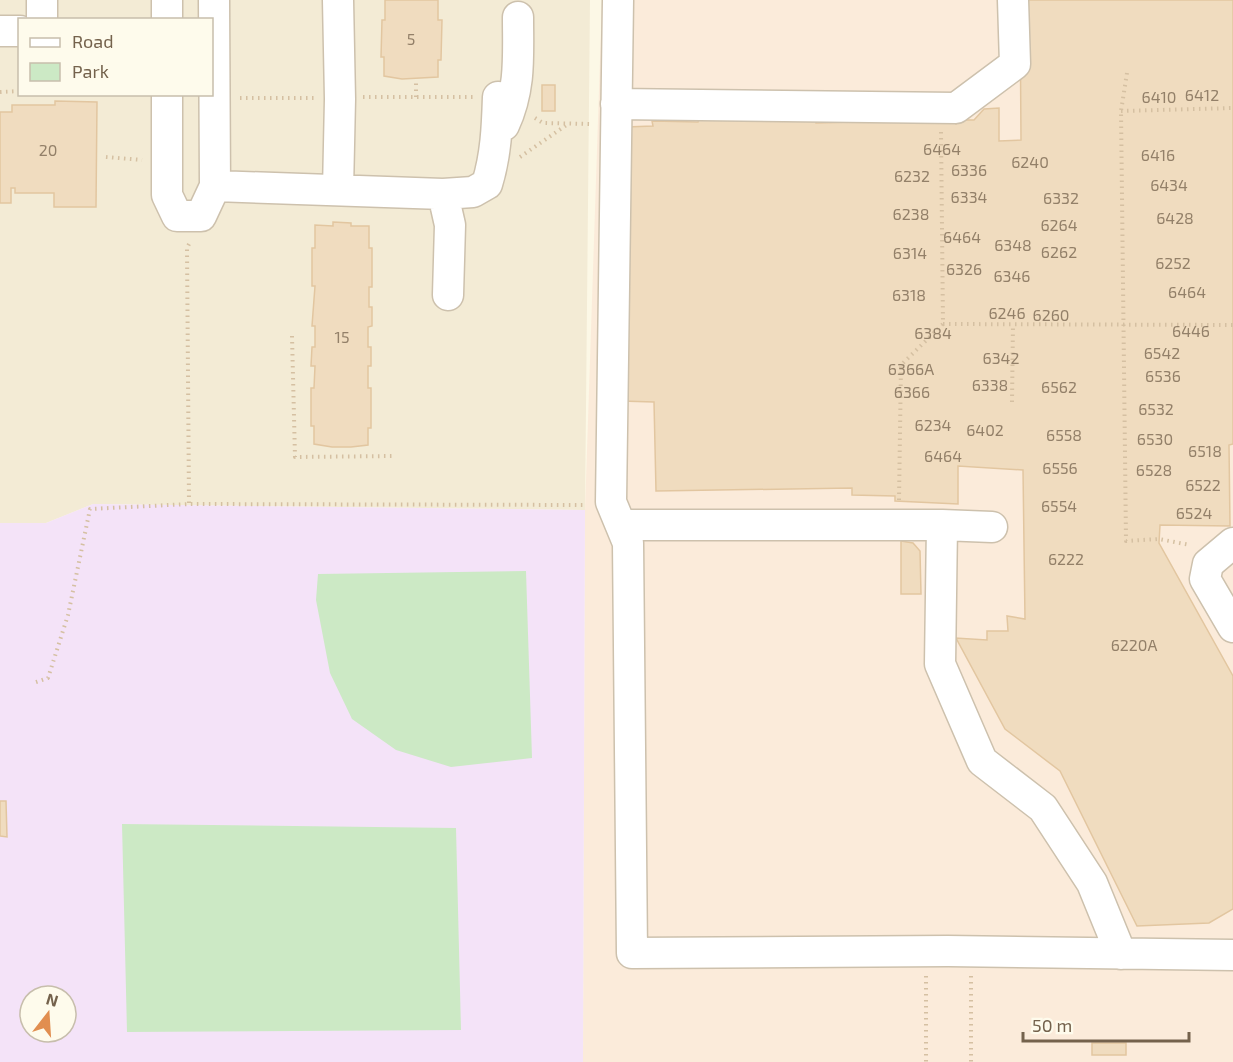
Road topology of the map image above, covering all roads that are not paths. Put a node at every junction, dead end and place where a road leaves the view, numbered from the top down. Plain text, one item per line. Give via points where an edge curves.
1 (42, 0) edge
2 (167, 0) edge
3 (214, 0) edge
4 (338, 0) edge
5 (618, 0) edge
6 (1013, 0) edge
7 (518, 17) dead end
8 (42, 18) edge
9 (167, 18) edge
10 (0, 31) edge
11 (18, 31) edge
12 (167, 96) edge
13 (616, 114) junction
14 (215, 154) junction
15 (154, 156) junction
16 (215, 186) junction
17 (338, 190) junction
18 (443, 194) junction
19 (448, 295) dead end
20 (621, 525) junction
21 (942, 525) junction
22 (992, 527) dead end
23 (1224, 550) edge
24 (1233, 627) edge
25 (1121, 954) junction
26 (1233, 955) edge

1 - 8 street
2 - 9 street
3 - 14 street
4 - 17 street
5 - 13 street
6 - 13 street via 1015,64 956,108
7 - 18 street via 517,83 505,102 488,184 472,192
10 - 11 street
12 - 15 street
13 - 20 street via 611,502
14 - 15 street
14 - 16 street
15 - 16 street via 177,216 201,216
16 - 17 street
17 - 18 street
18 - 19 street via 450,225
20 - 21 street
20 - 25 street via 628,543 633,953
21 - 22 street
21 - 25 street via 940,664 982,761 1043,808 1092,883
23 - 24 street via 1208,564 1205,579
25 - 26 street

